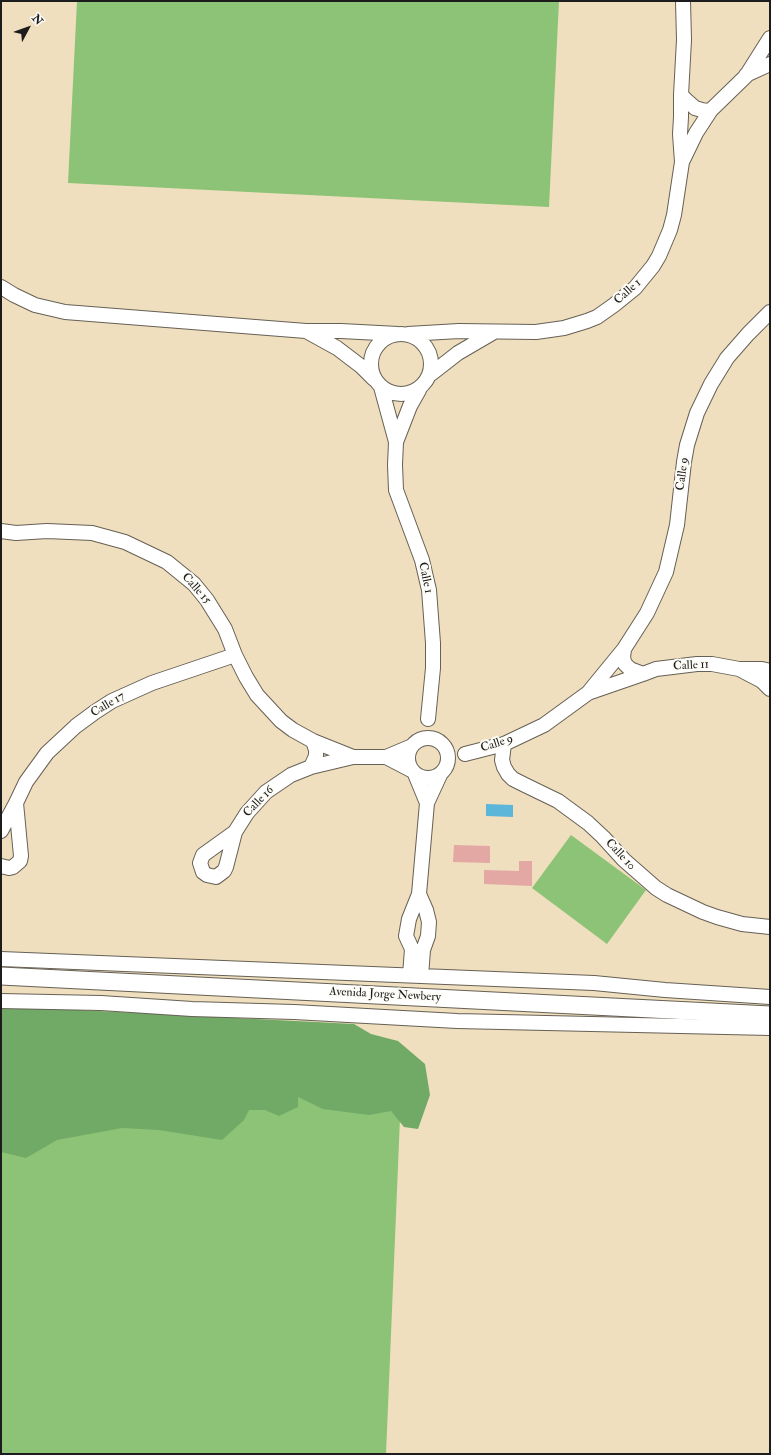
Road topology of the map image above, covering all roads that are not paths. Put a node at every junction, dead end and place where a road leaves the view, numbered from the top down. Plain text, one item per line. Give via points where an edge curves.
1 (683, 1) edge
2 (770, 38) edge
3 (770, 64) edge
4 (746, 76) junction
5 (681, 95) junction
6 (711, 110) junction
7 (682, 162) junction
8 (1, 287) edge
9 (770, 312) edge
10 (306, 331) junction
11 (495, 332) junction
12 (403, 334) junction
13 (430, 374) junction
14 (378, 384) junction
15 (419, 390) junction
16 (396, 442) junction
17 (1, 531) edge
18 (16, 533) junction
19 (1, 539) edge
20 (624, 649) junction
21 (235, 655) junction
22 (740, 669) junction
23 (770, 671) edge
24 (643, 674) junction
25 (770, 689) edge
26 (588, 693) junction
27 (428, 719) junction
28 (313, 741) junction
29 (414, 744) junction
30 (504, 744) junction
31 (442, 745) junction
32 (465, 754) junction
33 (353, 757) junction
34 (386, 757) junction
35 (311, 767) junction
36 (413, 772) junction
37 (441, 773) junction
38 (16, 803) junction
39 (427, 803) junction
40 (1, 831) edge
41 (235, 832) dead end
42 (1, 866) edge
43 (419, 894) junction
44 (770, 927) edge
45 (417, 950) junction
46 (1, 959) edge
47 (1, 976) edge
48 (416, 976) junction
49 (770, 997) edge
50 (1, 1001) edge
51 (770, 1015) edge
52 (770, 1028) edge

1 - 5 street
2 - 4 street
3 - 4 street
4 - 6 street
5 - 6 street via 695,108
5 - 7 street
6 - 7 street
7 - 11 street, Calle 1 via 670,230 659,256 635,288 596,317 575,325 536,332
8 - 10 street via 35,304 65,312
9 - 20 street, Calle 9 via 727,358 697,414 687,445 677,525 666,572 647,614
10 - 12 street
10 - 14 street via 337,348 362,367
11 - 12 street, Calle 1
11 - 13 street via 458,353
12 - 13 street via 417,338 425,345 432,364
12 - 14 street via 388,337 380,342 374,351 371,370
13 - 15 street
14 - 15 street via 390,393 400,395
14 - 16 street
15 - 16 street
16 - 27 street, Calle 1 via 396,490 422,560 428,590 433,668
17 - 18 street
18 - 19 street
18 - 21 street, Calle 15 via 47,530 92,533 125,542 157,556 194,584 207,600 225,629
20 - 24 street via 625,664 630,670
20 - 26 street, Calle 9
21 - 28 street, Calle 15 via 250,686 270,710 293,730
21 - 38 street, Calle 17 via 152,683 112,701 95,712 47,753 26,782
22 - 23 street
22 - 24 street, Calle 11 via 697,664 656,669
22 - 25 street via 762,681
24 - 26 street, Calle 11
26 - 30 street, Calle 9 via 544,725
27 - 29 street
27 - 31 street
28 - 33 street, Calle 15
28 - 35 street via 316,756
29 - 31 street via 420,740 431,739
29 - 34 street
29 - 36 street via 408,755
30 - 32 street, Calle 9
30 - 44 street, Calle 10 via 502,760 508,774 558,801 588,823 656,888 702,912 742,924
31 - 32 street
31 - 37 street via 448,762
32 - 37 street
33 - 34 street
33 - 35 street, Calle 16
34 - 36 street
35 - 41 street, Calle 16 via 291,775 266,792 247,813
36 - 37 street via 424,778 435,777
36 - 39 street
37 - 39 street
38 - 40 street, Calle 17
38 - 42 street via 20,861 13,867
39 - 43 street
43 - 45 street via 429,922 428,936
43 - 45 street via 409,919 406,936
45 - 48 street
46 - 48 street
47 - 51 main road, Avenida Jorge Newbery
48 - 49 street via 594,983
50 - 52 street via 101,1003 457,1021

